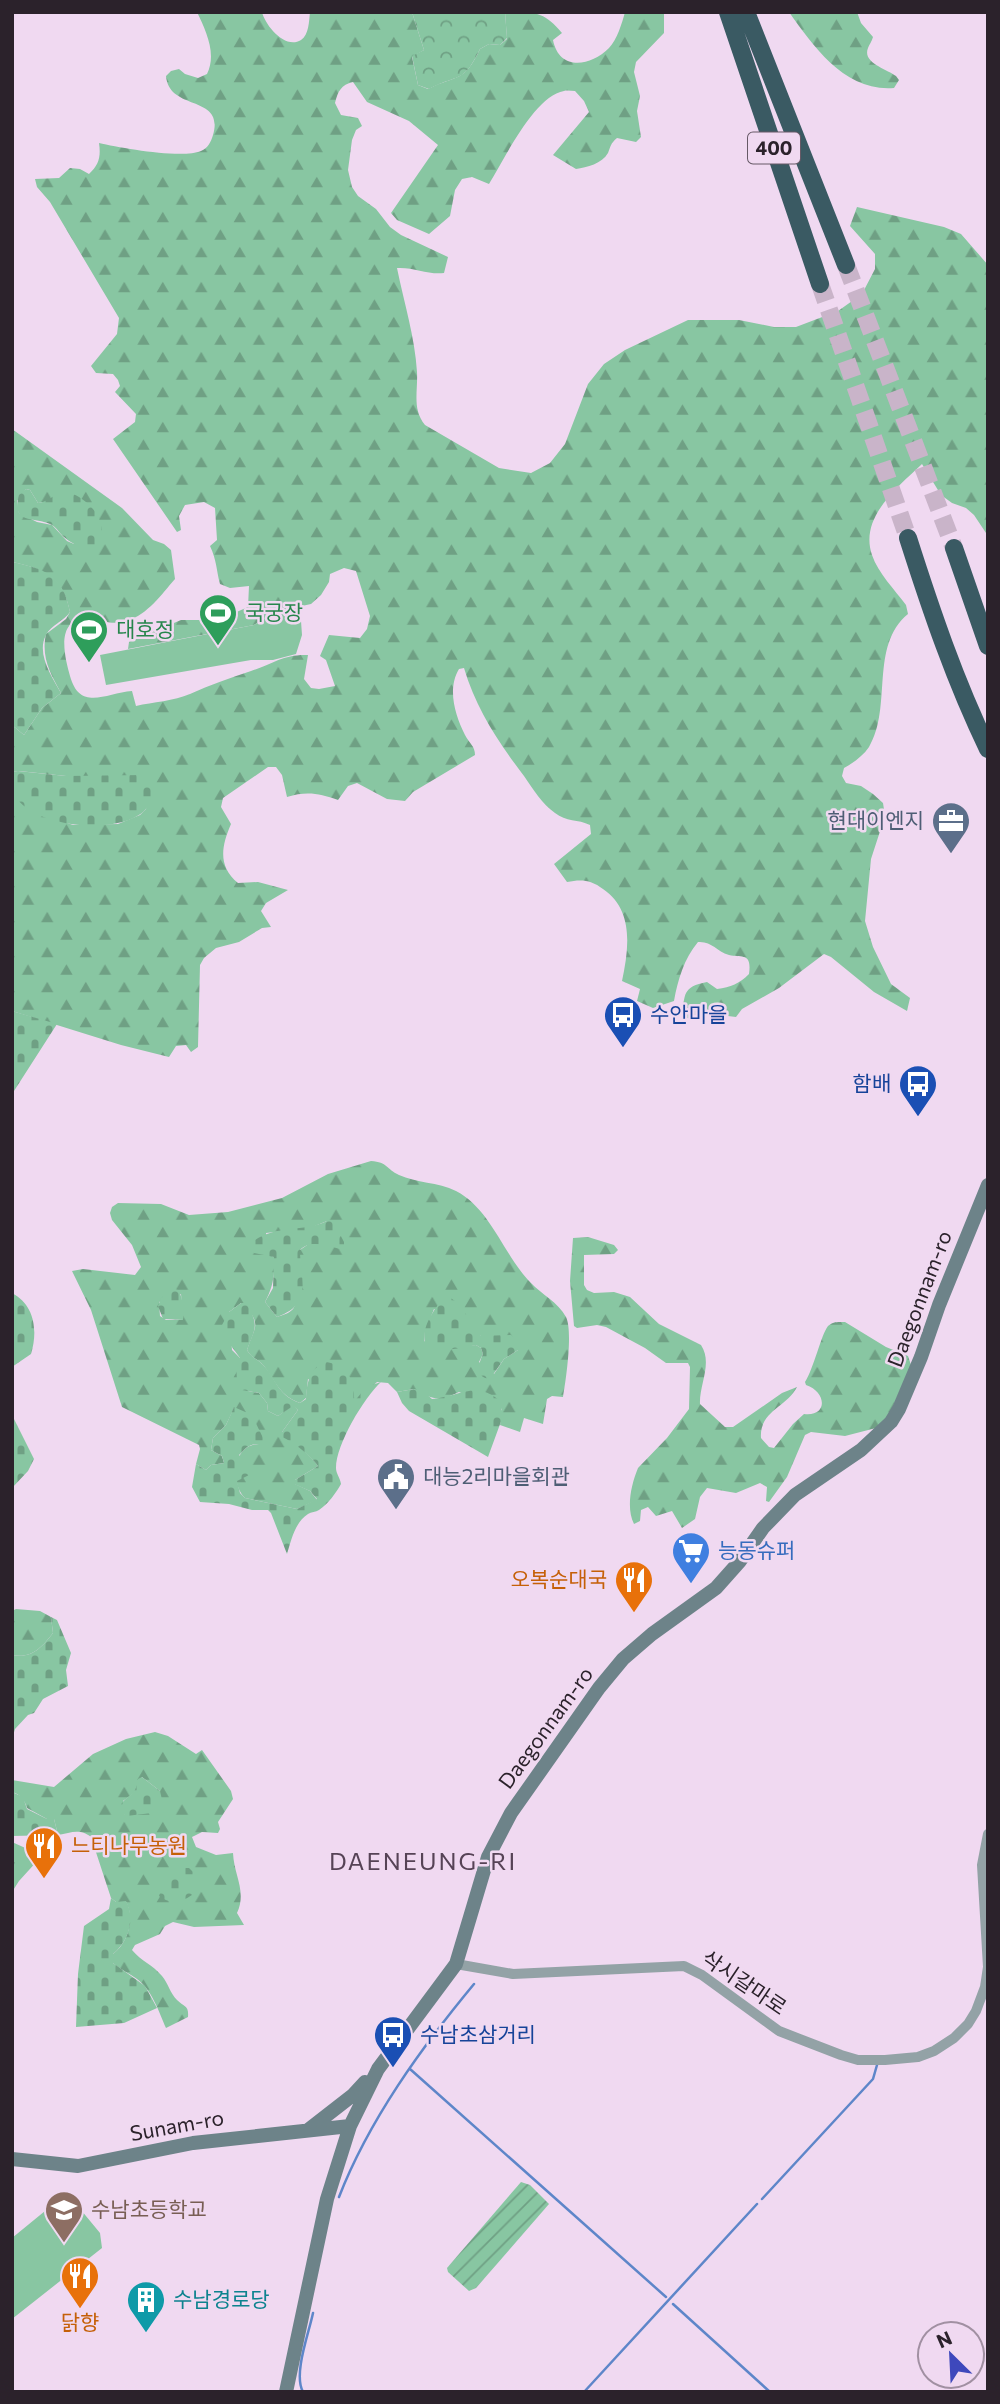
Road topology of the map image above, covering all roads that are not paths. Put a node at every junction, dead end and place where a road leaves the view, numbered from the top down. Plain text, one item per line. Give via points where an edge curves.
1 (728, 12) edge
2 (746, 12) edge
3 (846, 265) tunnel mouth
4 (820, 284) tunnel mouth
5 (908, 538) tunnel mouth
6 (954, 548) tunnel mouth
7 (988, 646) edge
8 (988, 749) edge
9 (988, 1185) edge
10 (988, 1834) edge
11 (456, 1964) junction
12 (378, 2069) junction
13 (350, 2126) junction
14 (312, 2131) junction
15 (339, 2158) junction
16 (12, 2159) edge
17 (286, 2392) edge

1 - 4 highway, 400
2 - 3 highway, 400
5 - 8 highway via 941,638
6 - 7 highway
9 - 11 street, Daegonnam-ro via 900,1409 874,1440 795,1495 716,1588 636,1646 606,1680 497,1838
10 - 11 street, 삭시갈마로 via 982,1865 985,1987 961,2032 918,2057 858,2060 786,2034 684,1966 513,1974
11 - 12 street, Daegonnam-ro
12 - 13 street, Daegonnam-ro
12 - 14 street
13 - 14 street, Sunam-ro
13 - 15 street, Daegonnam-ro
14 - 15 street via 329,2136
14 - 16 street, Sunam-ro via 192,2143 78,2166
15 - 17 street, Daegonnam-ro

